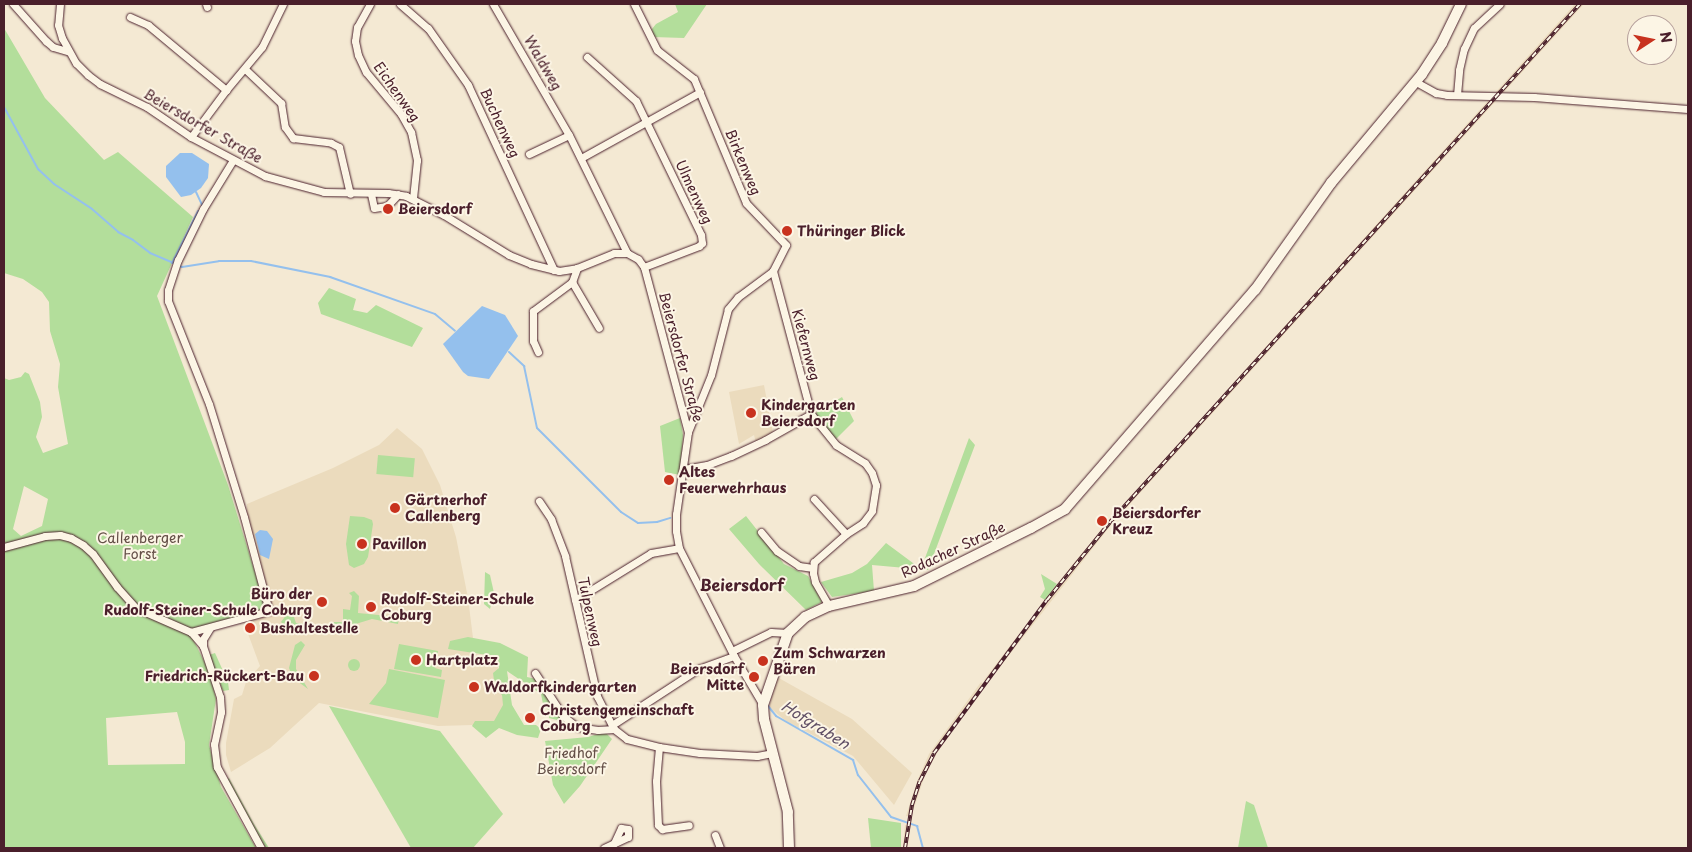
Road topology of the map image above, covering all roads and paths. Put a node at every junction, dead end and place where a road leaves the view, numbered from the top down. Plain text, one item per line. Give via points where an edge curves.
1 (13, 4) edge
2 (60, 4) edge
3 (282, 4) edge
4 (370, 4) edge
5 (400, 4) edge
6 (494, 4) edge
7 (634, 4) edge
8 (1461, 4) edge
9 (1500, 4) edge
10 (130, 17) dead end
11 (67, 51) junction
12 (587, 57) dead end
13 (245, 69) junction
14 (1416, 82) junction
15 (226, 90) junction
16 (700, 92) junction
17 (1457, 95) junction
18 (1688, 109) edge
19 (648, 121) junction
20 (569, 135) junction
21 (191, 137) junction
22 (529, 154) dead end
23 (581, 158) junction
24 (233, 160) junction
25 (350, 194) junction
26 (371, 194) junction
27 (398, 194) junction
28 (412, 198) junction
29 (627, 253) junction
30 (644, 267) junction
31 (577, 268) junction
32 (554, 270) junction
33 (773, 271) junction
34 (572, 282) junction
35 (599, 328) dead end
36 (538, 352) dead end
37 (811, 414) junction
38 (688, 432) junction
39 (684, 469) junction
40 (814, 499) dead end
41 (539, 501) dead end
42 (761, 532) dead end
43 (846, 534) junction
44 (4, 547) edge
45 (679, 548) junction
46 (813, 568) junction
47 (575, 600) junction
48 (829, 606) junction
49 (210, 628) junction
50 (191, 632) junction
51 (788, 633) junction
52 (203, 646) junction
53 (733, 654) junction
54 (534, 673) dead end
55 (763, 704) junction
56 (613, 727) junction
57 (659, 747) junction
58 (772, 753) junction
59 (689, 825) dead end
60 (715, 835) dead end
61 (614, 842) dead end
62 (261, 848) edge
63 (604, 848) edge
64 (720, 848) edge
65 (789, 848) edge

1 - 11 street via 46,41
2 - 11 street via 58,25
3 - 13 street via 262,47
4 - 28 street, Eichenweg via 357,27 358,55 366,72 401,114 410,132 417,160
5 - 32 street, Buchenweg via 428,28 468,85
6 - 20 street, Waldweg
7 - 16 street, Birkenweg via 657,50 690,74
8 - 14 street, Rodacher Straße via 1442,43
9 - 17 street via 1474,28 1464,49
10 - 15 street via 148,25
11 - 21 street, Beiersdorfer Straße via 100,84 147,107
12 - 19 street, Ulmenweg via 632,95
13 - 15 street
13 - 25 street via 281,103 285,127 293,138 339,147
14 - 17 street via 1436,93
14 - 48 street, Rodacher Straße via 1331,183 1255,290 1065,509 914,586
15 - 21 street
16 - 19 street
16 - 33 street, Birkenweg via 741,194 786,245
17 - 18 street via 1534,97
19 - 23 street
19 - 30 street, Ulmenweg via 699,230 702,243
20 - 22 street
20 - 23 street, Waldweg
21 - 24 street, Beiersdorfer Straße
23 - 29 street, Waldweg
24 - 25 street, Beiersdorfer Straße via 287,184 318,192
24 - 49 street via 178,260 168,290 168,301 209,404 268,605 268,611
25 - 26 street, Beiersdorfer Straße
26 - 27 street, Beiersdorfer Straße
26 - 27 street via 374,208 387,206
27 - 28 street, Beiersdorfer Straße
28 - 32 street, Beiersdorfer Straße via 509,255
29 - 30 street
29 - 31 street, Beiersdorfer Straße via 608,254
30 - 38 street, Beiersdorfer Straße
31 - 32 street, Beiersdorfer Straße
31 - 34 street
33 - 37 street, Kiefernweg
33 - 38 street, Birkenweg via 738,297 728,309 711,375
34 - 35 street
34 - 36 street via 533,312 533,341
37 - 39 street via 731,456
37 - 43 street, Kiefernweg via 836,445 865,463 876,485 872,511 863,523
38 - 39 street, Beiersdorfer Straße
39 - 45 street, Beiersdorfer Straße via 676,514
40 - 43 street
41 - 47 street, Tulpenweg via 565,556
42 - 46 street via 798,566
43 - 46 street, Kiefernweg via 818,557
44 - 50 street via 46,536 71,538 93,554 136,608
45 - 47 street via 652,553
45 - 53 street, Beiersdorfer Straße
46 - 48 street via 815,582
47 - 56 street, Tulpenweg via 597,696
48 - 51 street, Rodacher Straße via 804,617
49 - 50 street
49 - 52 street via 203,638
50 - 52 street
51 - 53 street via 772,632
51 - 55 street, Rodacher Straße
52 - 62 street via 220,697 221,712 214,744 217,767
53 - 55 street, Beiersdorfer Straße
53 - 56 street via 698,670
54 - 56 street via 563,716 577,727 598,730
55 - 58 street, Rodacher Straße
56 - 57 street via 627,739
57 - 58 street via 700,753 757,756
57 - 59 street via 656,780 658,825 662,829
58 - 65 street, Rodacher Straße via 784,789
60 - 64 street
61 - 63 street

